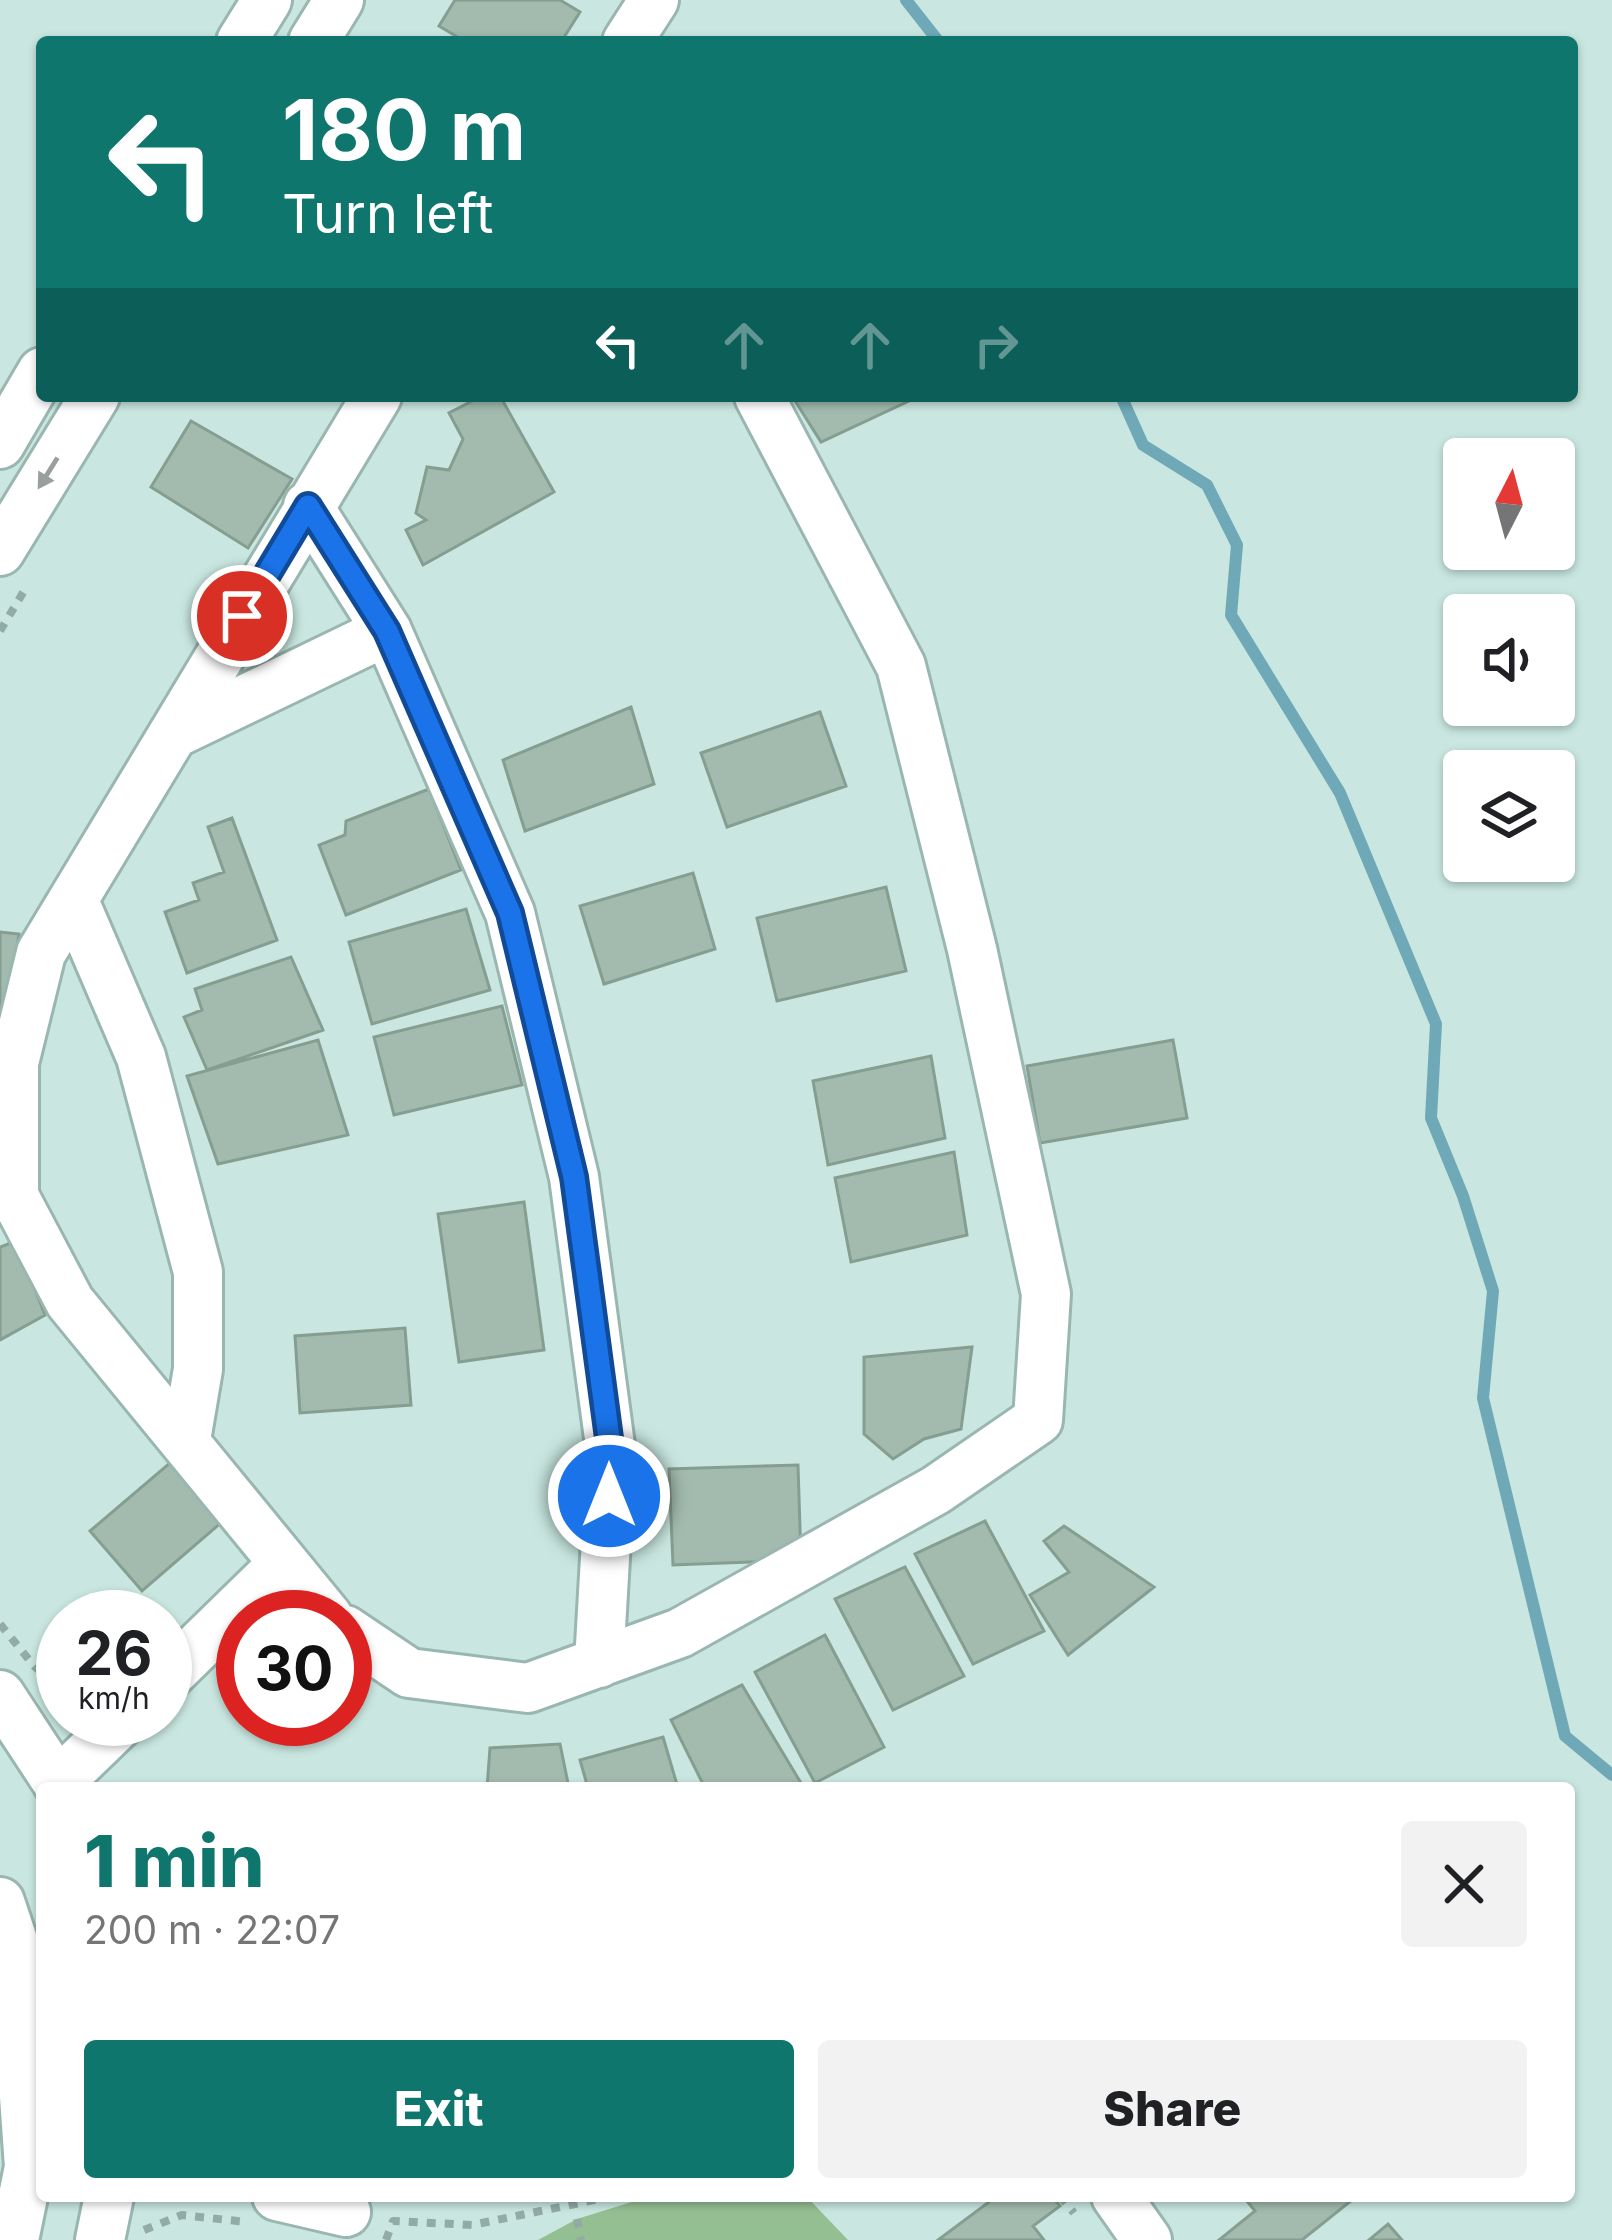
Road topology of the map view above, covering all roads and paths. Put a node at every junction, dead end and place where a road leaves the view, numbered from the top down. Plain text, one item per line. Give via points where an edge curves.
1 (267, 0) edge
2 (339, 0) edge
3 (653, 0) edge
4 (245, 36) edge
5 (317, 36) edge
6 (631, 36) edge
7 (36, 382) edge
8 (91, 402) edge
9 (373, 402) edge
10 (762, 402) edge
11 (0, 444) edge
12 (308, 506) junction
13 (0, 551) edge
14 (387, 631) junction
15 (173, 734) junction
16 (74, 902) junction
17 (185, 1440) junction
18 (283, 1564) junction
19 (305, 1590) edge
20 (0, 1624) edge
21 (372, 1648) edge
22 (192, 1653) edge
23 (598, 1663) junction
24 (36, 1668) edge
25 (0, 1695) edge
26 (98, 1746) edge
27 (58, 1782) edge
28 (63, 1782) edge
29 (0, 1902) edge
30 (584, 2202) edge
31 (1120, 2202) edge
32 (272, 2210) edge
33 (347, 2216) edge
34 (577, 2219) dead end
35 (393, 2221) dead end
36 (117, 2222) edge
37 (14, 2240) edge
38 (581, 2240) edge
39 (1147, 2240) edge

1 - 4 street
2 - 5 street
3 - 6 street
7 - 11 street
8 -> 13 street
9 - 12 street
10 - 23 street via 902,666 1046,1294 1038,1420 936,1490 680,1633
12 - 14 street
12 - 15 street
14 - 15 street
14 - 23 street via 510,913 574,1177 611,1453
15 - 16 street
16 - 17 street via 141,1057 198,1272 198,1369
16 - 17 street via 41,953 14,1063 14,1196 70,1302
17 - 18 street
18 - 19 street
18 - 22 street
20 - 24 path
21 - 23 street via 410,1673 528,1688
25 - 27 street
26 - 28 street
29 - 37 street via 13,1941 28,2167
30 - 35 path via 472,2224
31 - 39 street
32 - 33 street
32 - 36 path
34 - 38 path

